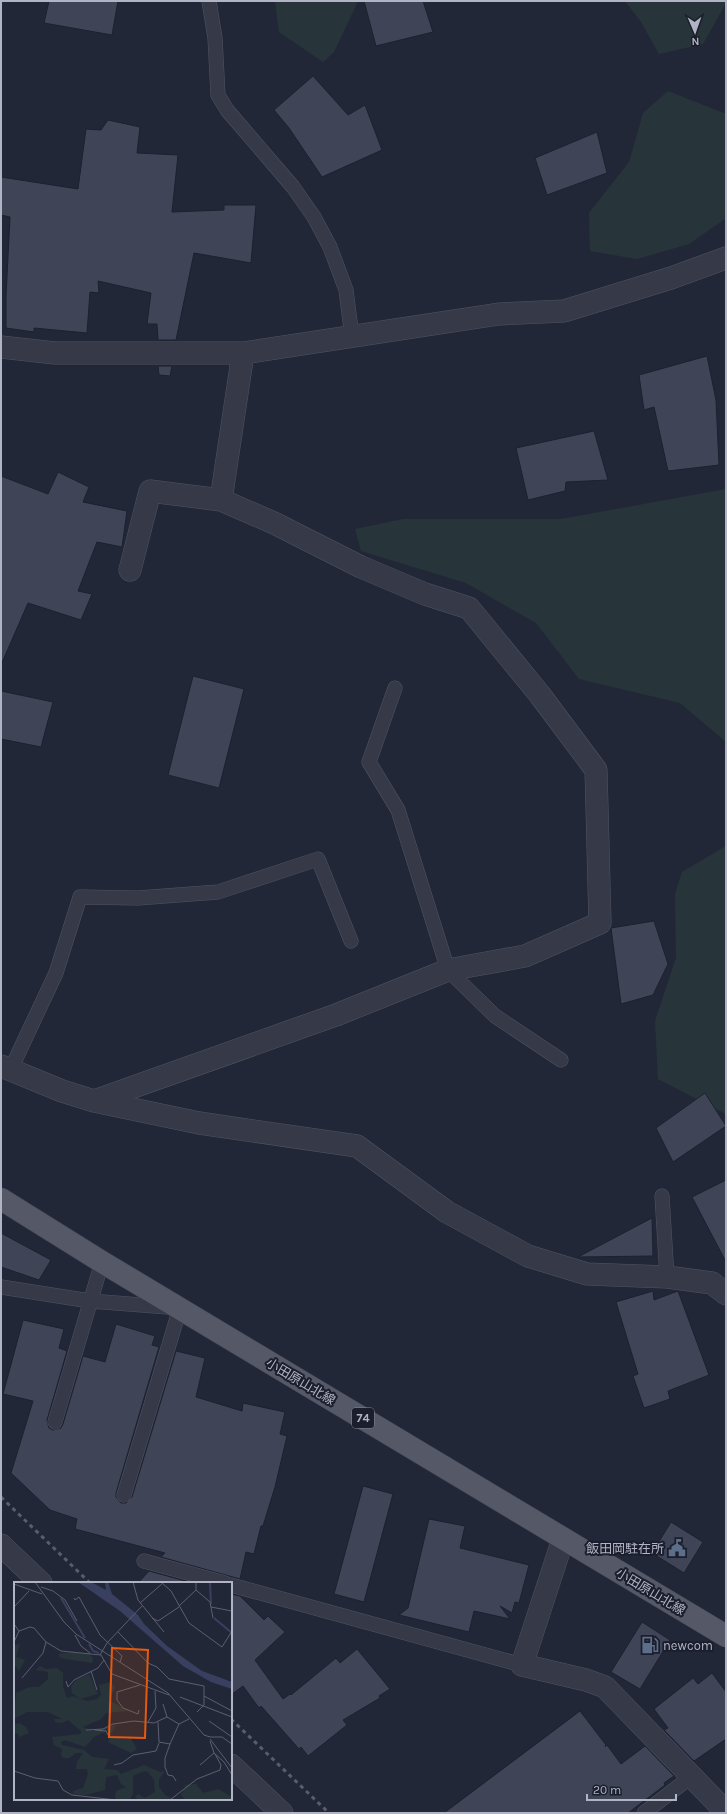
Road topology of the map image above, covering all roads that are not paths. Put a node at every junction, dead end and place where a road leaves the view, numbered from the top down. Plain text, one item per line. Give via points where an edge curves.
1 (209, 1) edge
2 (726, 258) edge
3 (352, 337) junction
4 (1, 347) edge
5 (243, 353) junction
6 (221, 500) junction
7 (130, 570) dead end
8 (395, 688) dead end
9 (351, 941) dead end
10 (448, 970) junction
11 (561, 1060) dead end
12 (6, 1068) edge
13 (94, 1101) junction
14 (662, 1196) dead end
15 (1, 1199) edge
16 (102, 1262) junction
17 (668, 1278) junction
18 (1, 1287) edge
19 (726, 1294) edge
20 (90, 1301) junction
21 (180, 1308) junction
22 (55, 1422) dead end
23 (124, 1495) dead end
24 (563, 1539) junction
25 (1, 1545) edge
26 (144, 1561) dead end
27 (39, 1582) edge
28 (221, 1582) edge
29 (232, 1585) edge
30 (726, 1636) edge
31 (522, 1665) junction
32 (232, 1766) edge
33 (692, 1776) junction
34 (726, 1812) edge
35 (282, 1813) edge
36 (644, 1813) edge

1 - 3 lane via 215,38 218,95 226,110 293,187 314,217 330,248 346,290
2 - 3 street via 671,278 564,310 499,314
3 - 5 street
4 - 5 street via 55,352
5 - 6 street
6 - 7 street via 150,491
6 - 10 street via 274,523 361,567 426,594 469,608 540,695 596,770 600,923 525,956
8 - 10 lane via 369,762 398,810
9 - 12 lane via 318,858 218,892 138,898 80,898 56,974
10 - 11 lane via 495,1016
10 - 13 street via 336,1015
12 - 13 street via 62,1092
13 - 17 street via 199,1123 357,1146 447,1212 528,1256 588,1274
14 - 17 lane
15 - 16 main road, 小田原山北線 / 74
16 - 20 lane
16 - 21 main road, 小田原山北線 / 74
17 - 19 street via 712,1283
18 - 20 lane
20 - 21 lane
20 - 22 lane
21 - 23 lane
21 - 24 main road, 小田原山北線 / 74
24 - 30 main road, 小田原山北線 / 74
24 - 31 street
25 - 27 street
26 - 28 lane
29 - 31 lane
31 - 33 street via 605,1687
32 - 35 street
33 - 34 street
33 - 36 lane

